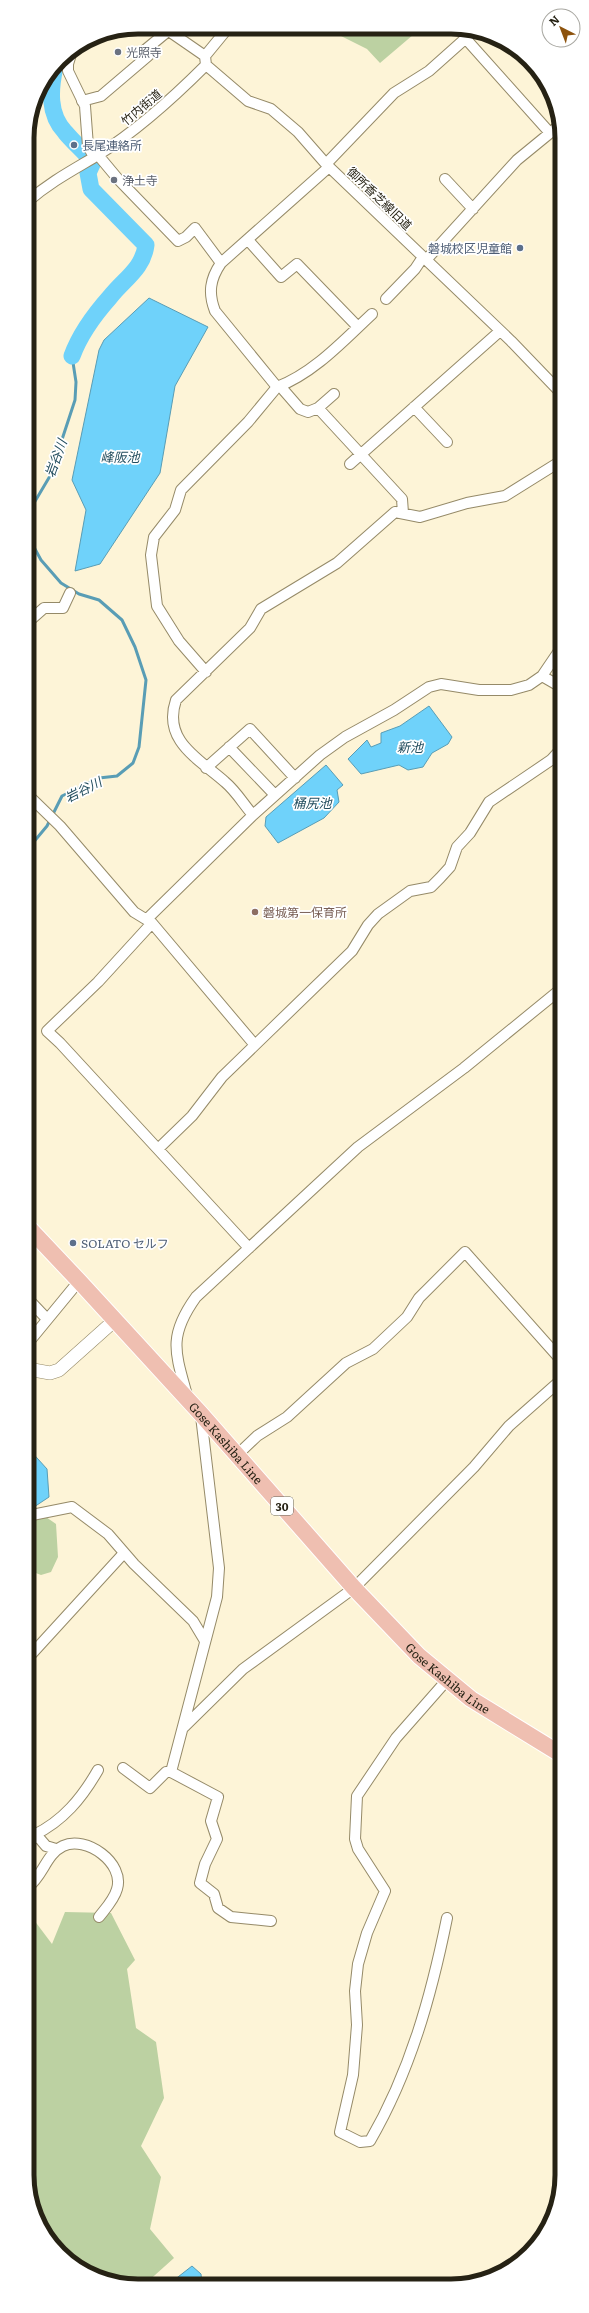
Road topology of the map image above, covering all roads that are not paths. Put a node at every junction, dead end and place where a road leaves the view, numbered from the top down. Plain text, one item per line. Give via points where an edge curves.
1 (161, 34) edge
2 (172, 34) edge
3 (224, 34) edge
4 (469, 36) edge
5 (466, 38) junction
6 (69, 60) edge
7 (206, 60) junction
8 (82, 101) junction
9 (554, 129) edge
10 (550, 133) junction
11 (93, 158) junction
12 (328, 165) junction
13 (445, 180) dead end
14 (34, 197) edge
15 (473, 209) junction
16 (248, 240) junction
17 (424, 258) junction
18 (221, 263) junction
19 (386, 299) dead end
20 (372, 314) dead end
21 (358, 327) junction
22 (500, 331) junction
23 (278, 387) junction
24 (555, 387) edge
25 (334, 394) dead end
26 (318, 408) junction
27 (414, 408) junction
28 (447, 442) dead end
29 (361, 454) junction
30 (350, 464) dead end
31 (555, 465) edge
32 (403, 514) junction
33 (70, 593) dead end
34 (34, 617) edge
35 (555, 657) edge
36 (206, 672) junction
37 (542, 676) junction
38 (555, 684) edge
39 (229, 747) junction
40 (555, 756) edge
41 (206, 768) junction
42 (295, 778) junction
43 (275, 795) junction
44 (34, 800) edge
45 (253, 815) junction
46 (149, 921) junction
47 (555, 994) edge
48 (254, 1044) junction
49 (158, 1149) junction
50 (34, 1234) edge
51 (249, 1248) junction
52 (79, 1281) junction
53 (34, 1305) edge
54 (47, 1319) junction
55 (114, 1320) junction
56 (34, 1335) edge
57 (555, 1352) edge
58 (34, 1370) edge
59 (555, 1386) edge
60 (188, 1399) junction
61 (201, 1414) junction
62 (237, 1455) junction
63 (34, 1515) edge
64 (124, 1553) junction
65 (354, 1588) junction
66 (205, 1641) junction
67 (34, 1651) edge
68 (447, 1680) junction
69 (184, 1727) junction
70 (555, 1751) edge
71 (123, 1768) dead end
72 (98, 1770) dead end
73 (171, 1772) junction
74 (34, 1833) edge
75 (34, 1836) edge
76 (56, 1849) junction
77 (34, 1881) edge
78 (99, 1917) dead end
79 (447, 1918) dead end
80 (271, 1921) dead end

1 - 8 street via 145,50 148,56 101,96
2 - 7 street, 御所香芝線旧道
3 - 7 street
4 - 5 street
5 - 10 street
5 - 12 street via 429,71 394,93
6 - 8 street via 68,71
7 - 11 street, 竹内街道 via 143,124
7 - 12 street, 御所香芝線旧道 via 248,101 270,109 298,132
8 - 11 street via 88,146
9 - 10 street
10 - 15 street via 517,160
11 - 14 street, 竹内街道 via 65,173
11 - 18 street via 118,179 178,241 196,228
12 - 16 street
12 - 17 street, 御所香芝線旧道
13 - 15 street
15 - 17 street
16 - 18 street
16 - 21 street via 281,277 297,264
17 - 19 street
17 - 22 street, 御所香芝線旧道
18 - 23 street via 210,285 215,311
20 - 21 street
21 - 23 street via 293,381
22 - 24 street, 御所香芝線旧道
22 - 27 street
23 - 26 street via 300,409 308,412
23 - 36 street via 248,422 181,490 175,510 154,537 151,555 157,606 179,641
25 - 26 street
26 - 29 street
27 - 28 street
27 - 29 street
29 - 30 street
29 - 32 street via 402,498
31 - 32 street via 504,496 467,503 420,517
32 - 36 street via 395,512 337,564 261,610 250,628
33 - 34 street via 63,608 44,608
35 - 37 street
36 - 41 street via 176,700 172,711 178,738
37 - 38 street
37 - 42 street via 529,685 511,690 479,690 441,684 428,687 394,710 345,737
39 - 41 street
39 - 42 street via 250,729
39 - 43 street
40 - 48 street via 490,802 470,833 457,847 450,868 431,887 410,891 378,914 352,951
41 - 45 street via 226,783
42 - 43 street
43 - 45 street
44 - 46 street via 60,826 134,912
45 - 46 street
46 - 48 street
46 - 49 street via 98,982 47,1031
47 - 51 street via 464,1068 358,1147
48 - 49 street via 222,1077 192,1116
49 - 51 street
50 - 52 main road, Gose Kashiba Line / 30
51 - 60 street via 196,1296 182,1316 177,1333 176,1356
52 - 54 street
52 - 55 main road, Gose Kashiba Line / 30
53 - 54 street
54 - 56 street
55 - 58 street via 59,1370 50,1373
55 - 60 main road, Gose Kashiba Line / 30
57 - 62 street via 465,1252 419,1298 407,1317 373,1349 346,1363 287,1417 257,1436
59 - 65 street via 509,1426 474,1467
60 - 61 main road, Gose Kashiba Line / 30
61 - 62 main road, Gose Kashiba Line / 30
61 - 66 street via 219,1568 217,1597
62 - 65 main road, Gose Kashiba Line / 30
63 - 64 street via 72,1507 108,1534
64 - 66 street via 193,1621
64 - 67 street
65 - 68 main road, Gose Kashiba Line / 30 via 419,1656
65 - 69 street via 243,1669
66 - 69 street
68 - 70 main road, Gose Kashiba Line / 30 via 471,1699
68 - 79 street via 396,1738 357,1796 355,1839 358,1849 385,1890 367,1933 358,1964 353,2074 340,2122 340,2132 360,2142 370,2142 385,2116 409,2061 434,1980
69 - 73 street
71 - 73 street via 150,1788 166,1772
72 - 74 street via 80,1799 66,1813 45,1830
73 - 80 street via 218,1797 211,1821 217,1839 204,1864 200,1883 214,1894 218,1908 231,1917
75 - 76 street via 46,1846
76 - 77 street
76 - 78 street via 75,1842 96,1849 118,1874 117,1888

